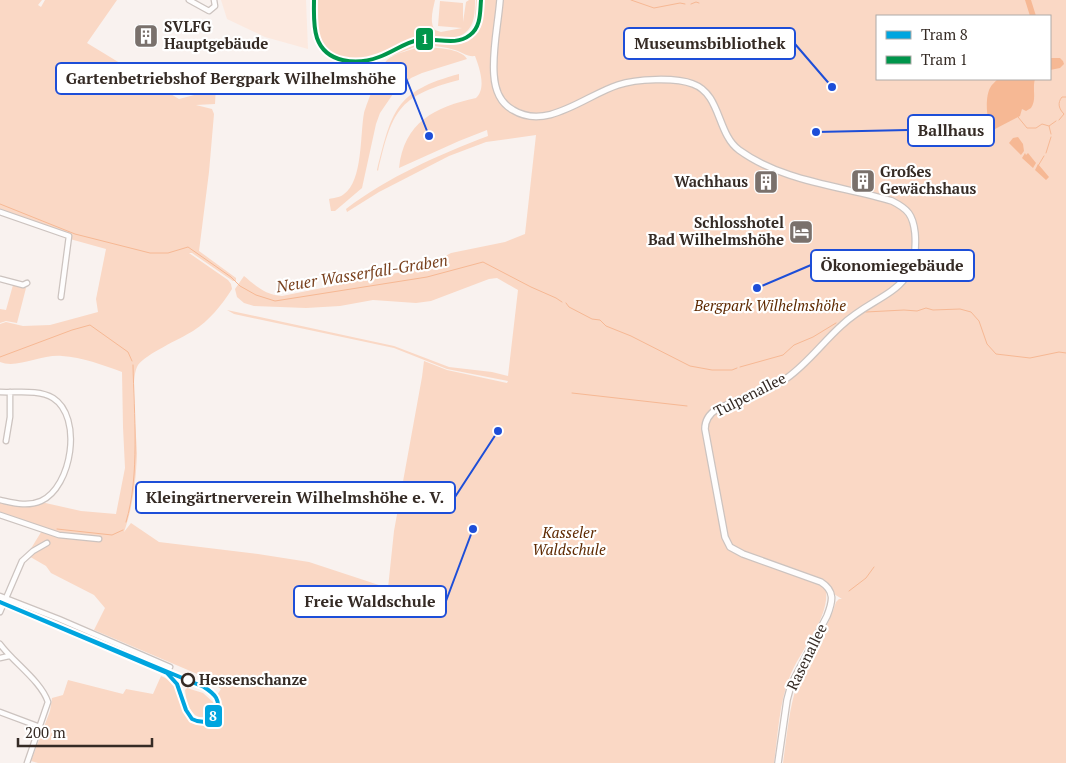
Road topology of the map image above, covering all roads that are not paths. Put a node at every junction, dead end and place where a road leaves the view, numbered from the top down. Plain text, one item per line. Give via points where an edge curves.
1 (188, 0) edge
2 (214, 0) edge
3 (500, 0) edge
4 (0, 212) edge
5 (0, 279) edge
6 (27, 283) dead end
7 (61, 297) dead end
8 (0, 392) edge
9 (10, 392) junction
10 (6, 441) dead end
11 (0, 500) edge
12 (0, 515) edge
13 (98, 539) dead end
14 (47, 543) dead end
15 (2, 597) edge
16 (0, 612) edge
17 (829, 612) joint
18 (0, 644) edge
19 (9, 656) junction
20 (0, 658) edge
21 (170, 667) dead end
22 (0, 712) edge
23 (40, 727) junction
24 (27, 763) edge
25 (778, 763) edge

1 - 2 street via 209,11 215,6
3 - 17 main road, Tulpenallee via 494,78 503,102 516,112 535,117 552,115 625,83 688,83 708,94 728,139 745,154 786,173 892,201 911,215 915,247 909,272 901,284 849,319 786,378 714,411 705,424 725,537 730,547 826,586 832,595
4 - 7 street via 68,236
5 - 6 street via 23,285
8 - 9 street
9 - 10 street
9 - 11 street via 40,394 61,405 70,425 70,447 64,474 49,496 24,505
12 - 13 street via 59,535
14 - 15 street via 22,561
15 - 16 street
15 - 21 street
17 - 25 main road, Rasenallee via 791,685
18 - 19 street
19 - 20 street
19 - 23 street via 45,695 48,702
22 - 23 street
23 - 24 street

